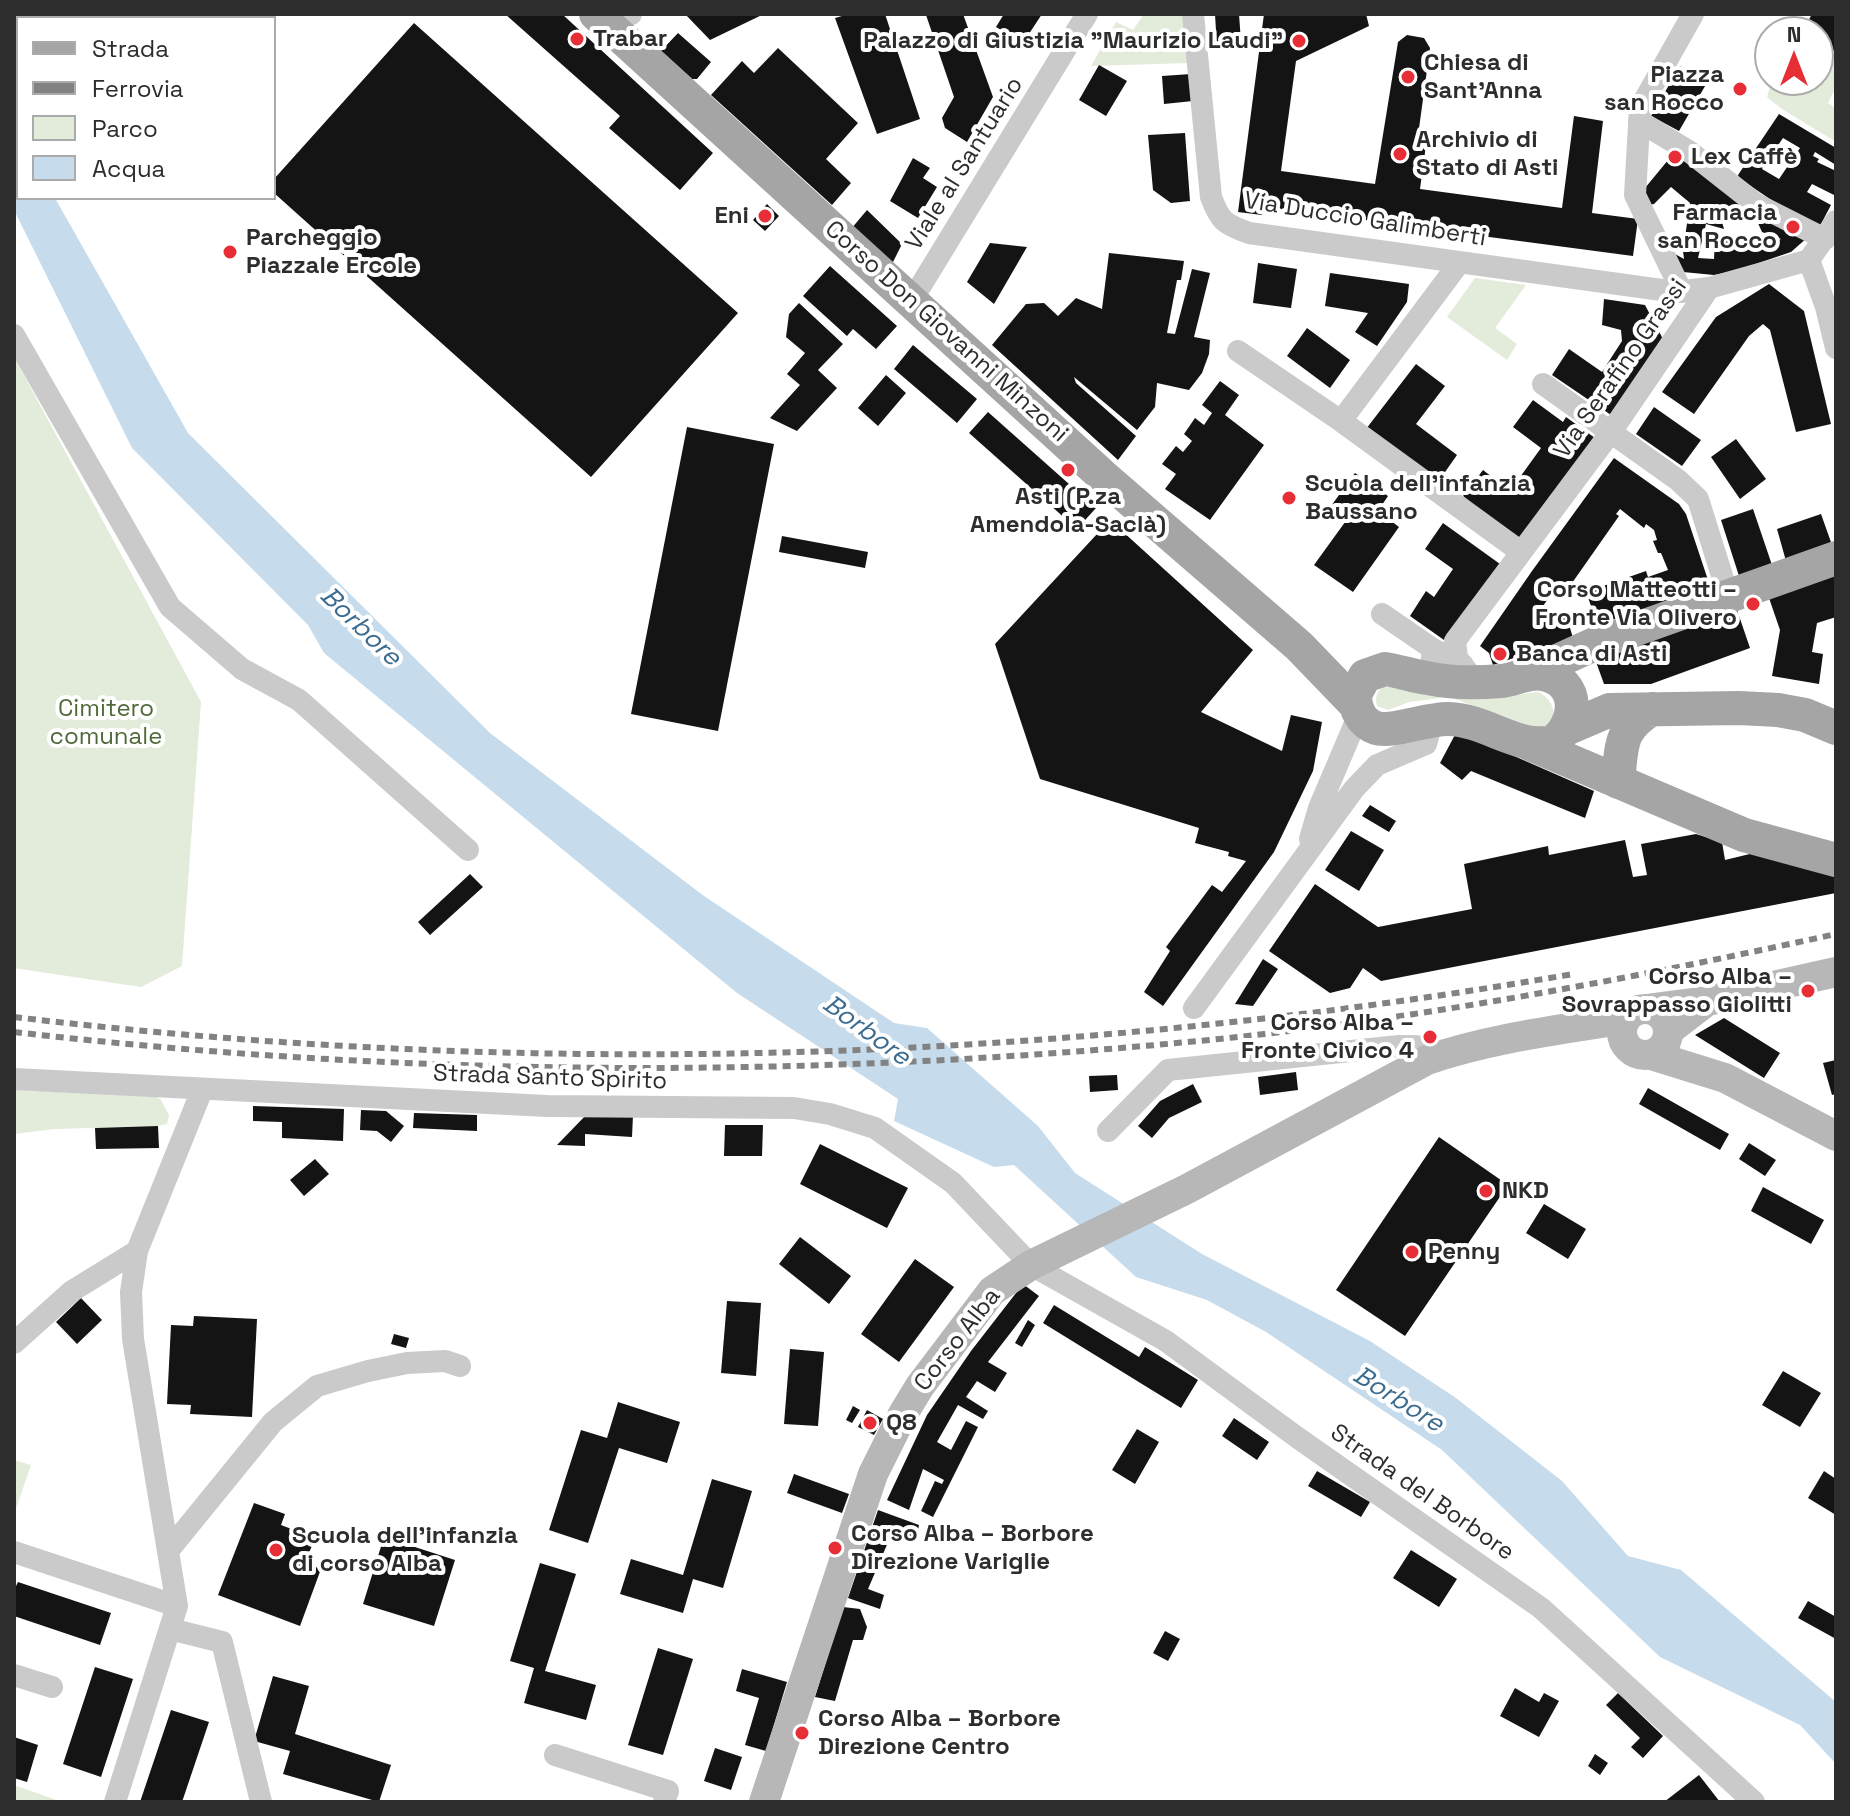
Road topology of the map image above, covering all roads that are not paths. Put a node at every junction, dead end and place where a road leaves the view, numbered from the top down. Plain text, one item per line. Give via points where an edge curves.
1 (1087, 14) edge
2 (1193, 14) edge
3 (1693, 14) edge
4 (612, 18) edge
5 (1639, 121) junction
6 (1830, 230) edge
7 (1809, 260) junction
8 (1460, 262) junction
9 (1709, 288) junction
10 (1682, 292) junction
11 (912, 300) junction
12 (14, 335) edge
13 (1836, 348) edge
14 (1238, 351) dead end
15 (1543, 384) dead end
16 (1341, 421) junction
17 (1611, 432) junction
18 (1521, 552) junction
19 (1836, 558) edge
20 (1728, 595) junction
21 (1382, 614) dead end
22 (1299, 646) junction
23 (1429, 664) junction
24 (1385, 669) junction
25 (1469, 673) junction
26 (1531, 673) junction
27 (1566, 689) junction
28 (1357, 709) junction
29 (1657, 709) junction
30 (1610, 710) junction
31 (1568, 728) junction
32 (1836, 728) edge
33 (1401, 740) junction
34 (1528, 743) junction
35 (1618, 782) junction
36 (468, 850) dead end
37 (1306, 856) junction
38 (1836, 860) edge
39 (1836, 972) edge
40 (1194, 1008) dead end
41 (1648, 1032) junction
42 (1427, 1060) junction
43 (14, 1079) edge
44 (202, 1090) junction
45 (1108, 1131) dead end
46 (1831, 1132) edge
47 (137, 1251) junction
48 (1044, 1259) junction
49 (14, 1343) edge
50 (460, 1366) dead end
51 (168, 1551) junction
52 (14, 1552) edge
53 (177, 1606) junction
54 (170, 1629) junction
55 (14, 1675) edge
56 (52, 1687) dead end
57 (555, 1755) dead end
58 (115, 1802) edge
59 (261, 1802) edge
60 (664, 1802) edge
61 (764, 1802) edge
62 (1754, 1802) edge

1 - 11 street, Viale al Santuario
2 - 8 street, Via Duccio Galimberti via 1211,197 1219,218 1249,233
3 - 5 street via 1640,108
4 - 11 main road, Corso Don Giovanni Minzoni
5 - 6 street via 1690,152 1756,204
5 - 10 street via 1635,195
6 - 7 street
7 - 9 street, Via Serafino Grassi
7 - 13 street
8 - 10 street, Via Duccio Galimberti
8 - 16 street
9 - 10 street, Via Duccio Galimberti
9 - 17 street, Via Serafino Grassi
11 - 22 main road, Corso Don Giovanni Minzoni via 1105,478
12 - 36 street via 170,607 242,669 299,700
14 - 16 street
15 - 17 street
16 - 18 street
17 - 18 street, Via Serafino Grassi
17 - 20 street via 1698,499
18 - 25 street, Via Serafino Grassi via 1455,641 1457,658
19 - 20 main road, Corso Don Giovanni Minzoni
20 - 26 main road, Corso Don Giovanni Minzoni
21 - 23 street
22 - 24 main road, Corso Don Giovanni Minzoni
22 - 28 main road, Corso Don Giovanni Minzoni
23 - 24 main road, Corso Don Giovanni Minzoni
23 - 25 main road, Corso Don Giovanni Minzoni
24 - 28 main road via 1365,676 1355,694
25 - 26 main road, Corso Don Giovanni Minzoni via 1502,681
26 - 27 main road via 1554,678
27 - 30 main road
27 - 31 main road via 1573,706
28 - 33 main road via 1375,727
28 - 37 street
29 - 30 main road
29 - 32 main road via 1778,710
29 - 35 main road via 1634,719 1623,740
30 - 31 main road
31 - 34 main road via 1551,743
33 - 34 main road via 1433,719 1452,719
33 - 37 street via 1364,777
34 - 35 main road
35 - 38 main road via 1744,835
37 - 40 street
39 - 41 street, Corso Alba via 1707,1001
41 - 42 street, Corso Alba via 1558,1031 1462,1048
41 - 46 street
42 - 45 street via 1416,1046 1399,1046 1168,1070
42 - 48 street, Corso Alba
43 - 44 street, Strada Santo Spirito
44 - 47 street
44 - 48 street, Strada Santo Spirito via 547,1106 794,1108 830,1114 875,1128 953,1183
47 - 49 street via 72,1291
47 - 51 street via 131,1292 133,1339
48 - 61 street, Corso Alba via 999,1284 973,1314 920,1386 885,1448
48 - 62 street, Strada del Borbore via 1541,1608
50 - 51 street via 445,1361 407,1363 317,1386 273,1422
51 - 53 street
52 - 53 street
53 - 54 street
54 - 58 street
54 - 59 street via 222,1642
55 - 56 street
57 - 60 street via 668,1791

